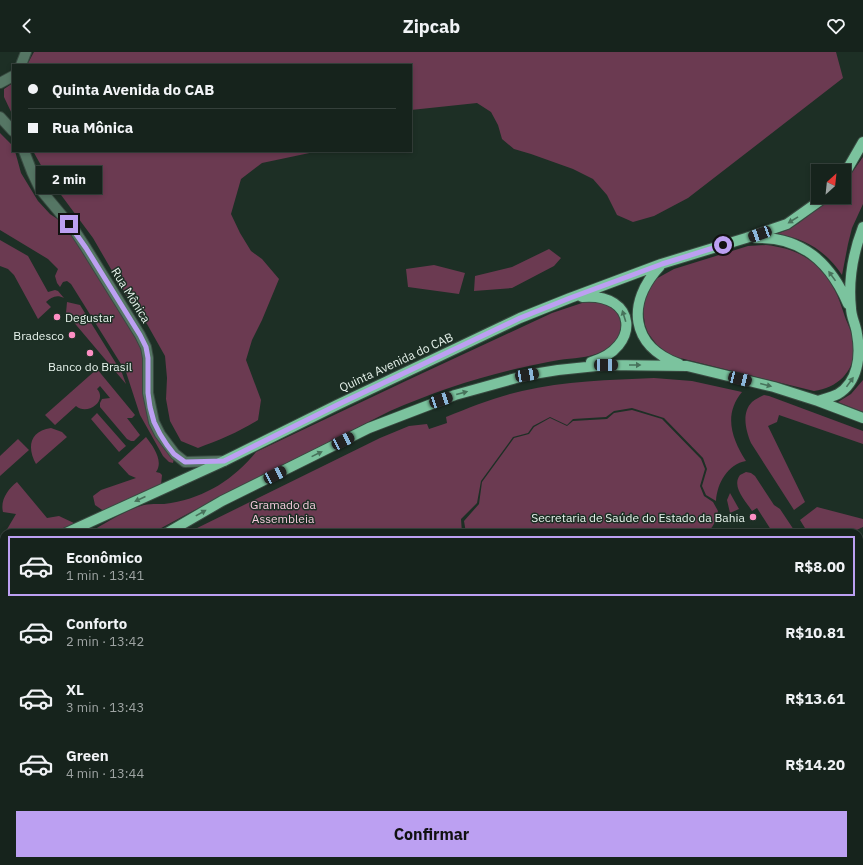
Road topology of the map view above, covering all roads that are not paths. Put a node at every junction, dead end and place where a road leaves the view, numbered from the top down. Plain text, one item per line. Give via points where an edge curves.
1 (26, 52) edge
2 (21, 64) edge
3 (12, 77) edge
4 (0, 83) edge
5 (0, 117) edge
6 (12, 130) edge
7 (863, 142) edge
8 (24, 152) edge
9 (850, 164) edge
10 (815, 204) edge
11 (863, 227) edge
12 (746, 238) junction
13 (662, 264) junction
14 (570, 298) junction
15 (851, 310) junction
16 (857, 334) junction
17 (863, 344) edge
18 (687, 366) junction
19 (576, 367) junction
20 (818, 401) junction
21 (863, 418) edge
22 (224, 461) junction
23 (96, 519) junction
24 (75, 529) edge
25 (82, 529) edge
26 (174, 529) edge

1 - 2 street
3 - 4 street
5 - 6 street
7 - 9 main road
8 - 22 street, Rua Mônica via 40,189 86,248 146,347 148,393 154,422 167,445 185,462
10 -> 12 main road, Quinta Avenida do CAB via 787,224
11 - 15 main road via 851,266
12 - 13 main road, Quinta Avenida do CAB
15 -> 12 main road via 842,290 825,265 807,251 788,241
13 - 14 main road, Quinta Avenida do CAB
13 - 18 main road via 641,293 638,320 648,345 668,360
19 -> 14 main road via 613,352 620,346 626,328 622,310 606,298
14 - 22 main road, Quinta Avenida do CAB via 488,333
15 - 16 main road
16 - 17 main road
20 -> 16 main road via 837,394 848,386 859,358
19 -> 18 main road
18 -> 20 main road via 774,387
26 -> 19 main road via 222,501 369,428 455,395 527,375
20 - 21 main road
22 -> 23 main road, Quinta Avenida do CAB
23 - 24 main road, Quinta Avenida do CAB
23 - 25 main road

